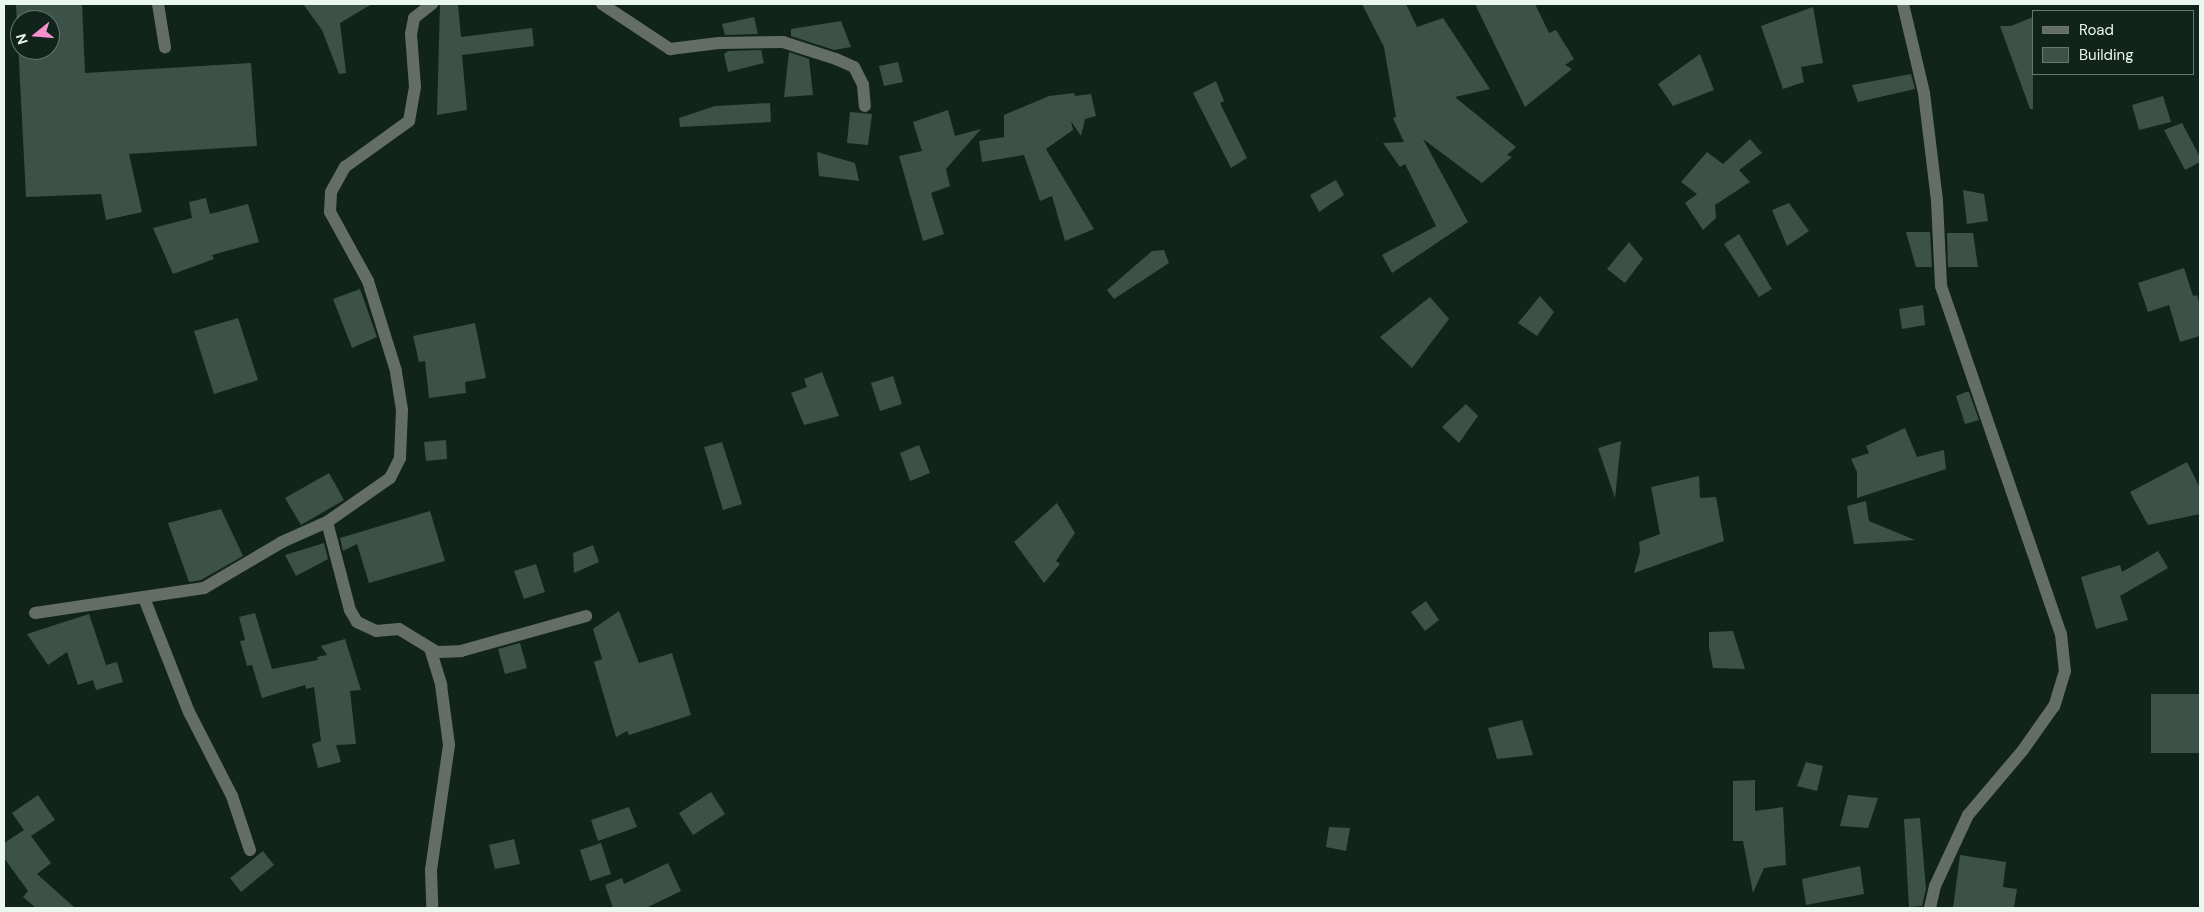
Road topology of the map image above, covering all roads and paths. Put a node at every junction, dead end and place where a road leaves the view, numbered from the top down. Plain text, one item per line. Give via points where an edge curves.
1 (158, 4) edge
2 (432, 4) edge
3 (602, 4) edge
4 (1903, 4) edge
5 (165, 47) dead end
6 (866, 106) dead end
7 (327, 522) junction
8 (144, 598) junction
9 (35, 613) dead end
10 (586, 616) dead end
11 (430, 648) junction
12 (250, 850) dead end
13 (432, 908) edge
14 (1930, 908) edge

1 - 5 street
2 - 7 street via 414,18 415,87 409,121 345,167 331,192 330,212 368,281 396,371 402,410 400,458 390,478
3 - 6 street via 670,49 719,43 782,42 836,59 854,67 863,85
4 - 14 street via 1924,93 1937,201 1941,286 2061,634 2065,671 2054,706 2023,750 1968,815 1935,886
7 - 8 street via 282,542 204,588
7 - 11 street via 350,610 357,622 376,631 400,629
8 - 9 street
8 - 12 street via 189,712 232,796
10 - 11 street via 461,651 437,652
11 - 13 street via 441,685 449,745 431,870

